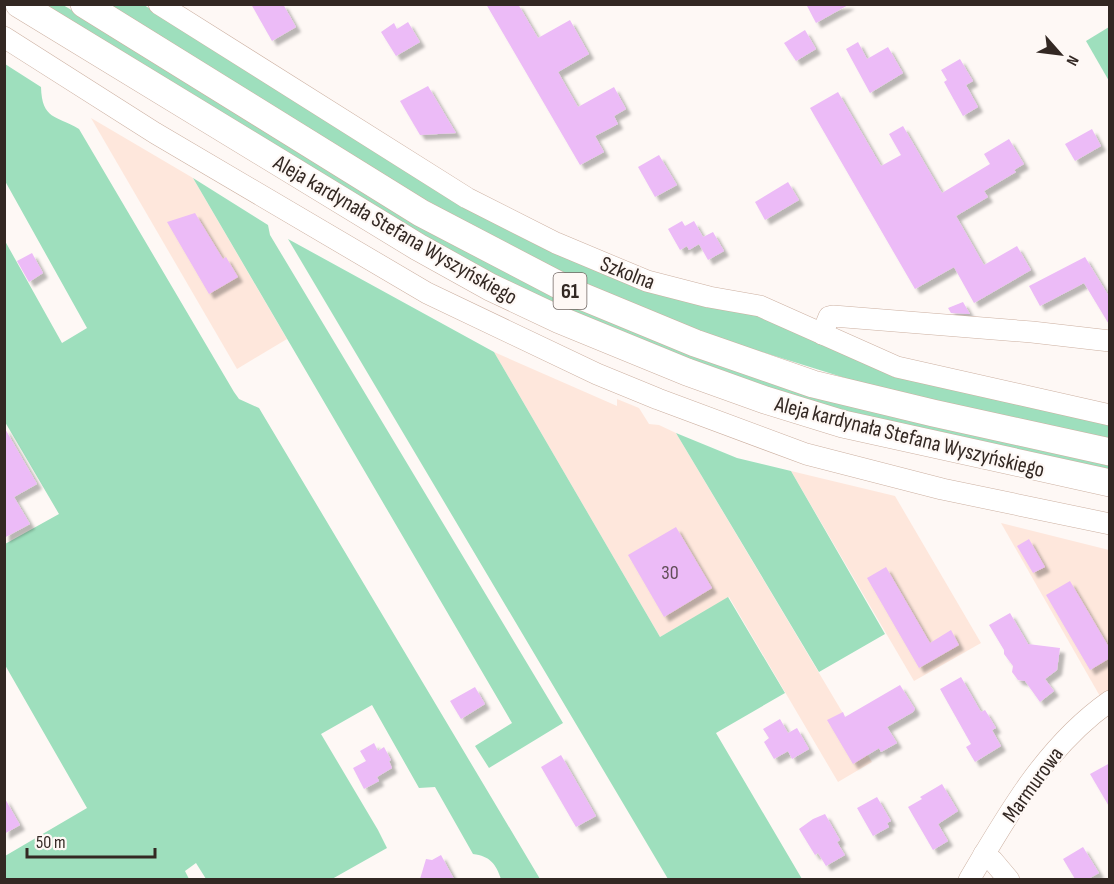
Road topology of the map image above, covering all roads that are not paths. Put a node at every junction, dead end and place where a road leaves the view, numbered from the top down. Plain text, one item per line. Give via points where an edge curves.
1 (19, 4) edge
2 (84, 4) edge
3 (159, 4) edge
4 (4, 37) edge
5 (822, 334) junction
6 (1110, 341) edge
7 (1110, 416) edge
8 (1110, 452) edge
9 (1110, 483) edge
10 (1110, 524) edge
11 (1107, 707) edge
12 (984, 854) junction
13 (969, 879) edge
14 (1009, 879) edge

1 - 9 main road, Aleja kardynała Stefana Wyszyńskiego / 61 via 418,247 560,321 687,372 843,424
2 - 8 main road, Aleja kardynała Stefana Wyszyńskiego / 61 via 421,213 574,293 695,343 813,384
3 - 5 street, Szkolna via 467,198 556,243 647,281 760,306
4 - 10 street via 155,133 427,293 597,374 806,454 942,489
5 - 6 street via 826,321 833,316
5 - 7 street, Szkolna via 897,367
11 - 12 street, Marmurowa via 1058,746 1028,784
12 - 13 street, Marmurowa
12 - 14 street

